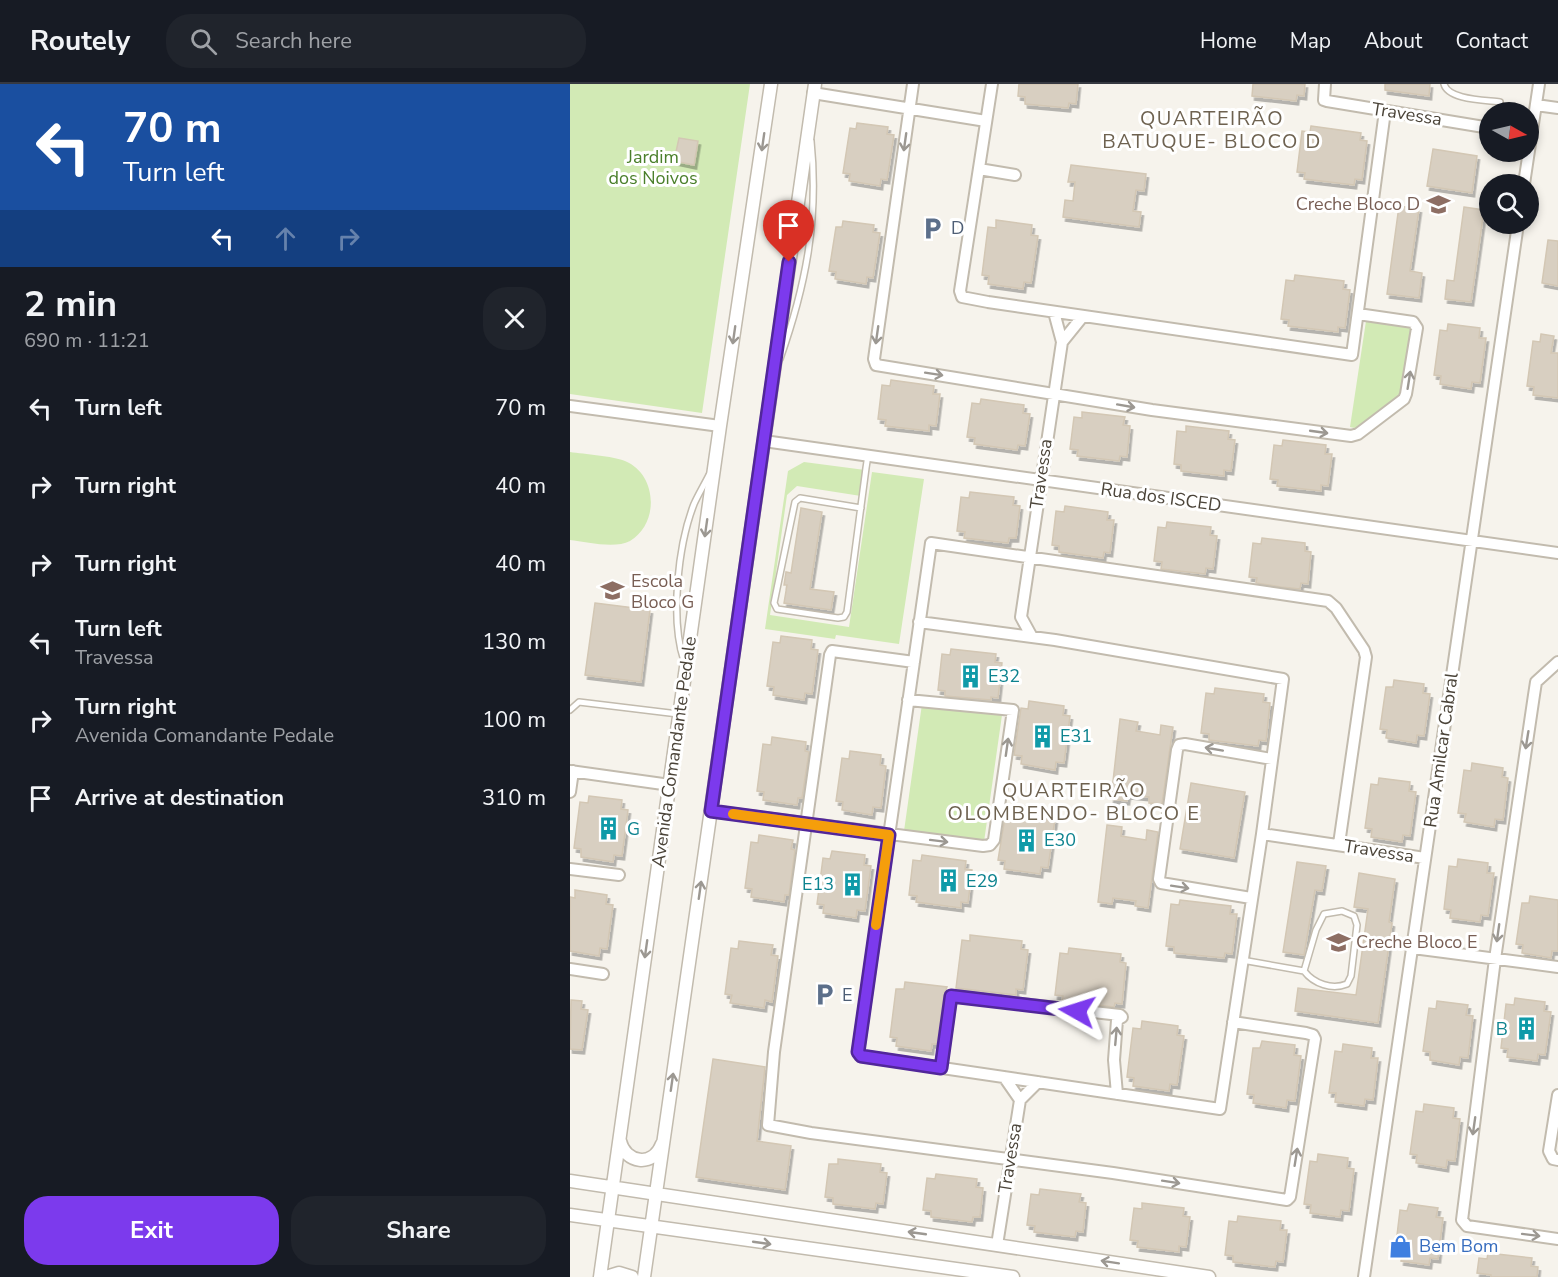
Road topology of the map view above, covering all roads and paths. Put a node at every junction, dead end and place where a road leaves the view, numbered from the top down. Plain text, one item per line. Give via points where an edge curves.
1 (771, 84) edge
2 (913, 84) edge
3 (992, 84) edge
4 (1325, 84) edge
5 (1444, 84) edge
6 (1539, 84) edge
7 (814, 89) edge
8 (1500, 102) dead end
9 (1536, 102) edge
10 (1539, 105) edge
11 (1558, 108) edge
12 (910, 109) junction
13 (1385, 111) junction
14 (986, 121) junction
15 (810, 122) junction
16 (1479, 126) edge
17 (979, 169) junction
18 (1015, 175) dead end
19 (1517, 234) edge
20 (1054, 312) junction
21 (1358, 314) junction
22 (1083, 316) junction
23 (1062, 342) junction
24 (773, 380) junction
25 (1054, 393) junction
26 (570, 406) edge
27 (720, 426) junction
28 (764, 441) junction
29 (868, 455) junction
30 (716, 463) junction
31 (1040, 480) junction
32 (861, 508) junction
33 (1472, 541) junction
34 (1558, 553) edge
35 (1030, 556) junction
36 (1021, 617) junction
37 (919, 622) junction
38 (1006, 633) junction
39 (1032, 637) junction
40 (914, 662) junction
41 (1558, 662) edge
42 (686, 668) junction
43 (908, 700) junction
44 (570, 710) edge
45 (681, 714) junction
46 (1272, 759) junction
47 (571, 771) edge
48 (670, 785) junction
49 (570, 792) edge
50 (711, 811) junction
51 (807, 823) junction
52 (1262, 834) junction
53 (889, 835) junction
54 (1339, 844) junction
55 (1425, 858) junction
56 (570, 869) edge
57 (620, 875) dead end
58 (1251, 898) junction
59 (1413, 948) junction
60 (1495, 958) junction
61 (1242, 960) junction
62 (1558, 967) edge
63 (570, 969) edge
64 (1304, 971) junction
65 (603, 974) dead end
66 (1233, 1022) junction
67 (941, 1068) junction
68 (1004, 1077) junction
69 (1038, 1082) junction
70 (1117, 1094) junction
71 (1558, 1095) edge
72 (1020, 1100) junction
73 (620, 1133) junction
74 (663, 1140) junction
75 (1009, 1159) junction
76 (1558, 1160) edge
77 (570, 1181) edge
78 (612, 1188) junction
79 (656, 1194) junction
80 (570, 1215) edge
81 (608, 1220) junction
82 (651, 1227) junction
83 (1558, 1239) edge
84 (997, 1245) junction
85 (600, 1277) edge
86 (606, 1277) edge
87 (632, 1277) edge
88 (644, 1277) edge
89 (1013, 1277) edge
90 (1209, 1277) edge
91 (1364, 1277) edge

1 -> 27 street, Avenida Comandante Pedale
2 - 12 street
3 - 14 street
4 - 13 street, Travessa via 1324,100
5 - 8 lane via 1450,93 1459,96
6 - 9 street
7 - 12 street
7 - 15 street
10 - 11 street
12 - 14 street
12 -> 25 street via 876,364
13 - 16 street, Travessa
13 - 21 street
14 - 17 street
15 - 24 street
15 - 24 lane via 813,199 808,261
17 - 18 street
17 - 20 street via 962,297
19 - 33 street, Rua Amilcar Cabral
20 - 22 street
20 - 23 street
21 - 22 street via 1352,355
25 -> 21 street via 1152,410 1356,435 1404,399 1417,328 1413,322
22 - 23 street
23 - 25 street, Travessa
24 - 28 street
25 - 31 street, Travessa
26 - 27 street
27 - 30 street, Avenida Comandante Pedale
28 - 29 street, Rua dos ISCED
28 - 50 street
29 - 31 street, Rua dos ISCED
29 - 32 lane
30 -> 42 street, Avenida Comandante Pedale
30 - 42 lane via 694,505 680,557 678,646
31 - 33 street, Rua dos ISCED
31 - 35 street, Travessa
32 - 32 lane via 844,616 777,609 774,603 795,502 800,498
33 - 34 street, Rua dos ISCED
33 - 55 street, Rua Amilcar Cabral
35 - 36 street, Travessa
35 - 37 street via 931,543
35 - 54 street via 1328,601 1336,608 1366,657
36 - 38 street
36 - 39 street
37 - 38 street
37 - 40 street
38 - 39 street
39 - 46 street via 1283,679
40 - 43 street
40 - 51 street via 832,651
41 -> 60 street via 1536,682
42 - 45 street, Avenida Comandante Pedale
43 - 53 street
53 -> 43 street via 983,846 994,840 1012,710
44 - 45 lane via 579,702
45 - 48 street, Avenida Comandante Pedale
46 - 52 street
46 -> 58 street via 1185,744 1179,745 1178,750 1159,879 1161,883
47 - 48 street
47 - 49 street
48 -> 73 street, Avenida Comandante Pedale
50 - 51 street
74 -> 50 street
51 - 53 street
51 - 75 street via 774,1052 768,1125
52 - 54 street, Travessa
52 - 58 street
53 - 67 street via 858,1052 861,1056
54 - 55 street, Travessa
55 - 59 street, Rua Amilcar Cabral
56 - 57 street
58 - 61 street
59 - 60 street
59 - 91 street, Rua Amilcar Cabral
60 - 62 street
60 -> 83 street via 1462,1220 1467,1226
61 - 64 lane
61 - 66 street
63 - 65 street
64 - 64 lane via 1324,914 1342,911 1354,916 1357,925 1347,984 1340,987 1312,981
66 - 70 street via 1220,1110
75 -> 66 street via 1287,1200 1304,1114 1313,1035
67 - 68 street
70 -> 67 street via 1114,1060 1120,1015 951,996
68 - 69 street
68 - 72 street, Travessa
69 - 70 street
69 - 72 street
71 - 76 street via 1549,1151
72 - 75 street, Travessa
73 - 74 street via 625,1153 638,1160 657,1154
73 - 78 street, Avenida Comandante Pedale
74 - 79 street
75 - 84 street, Travessa
77 - 78 street
78 - 79 street
78 - 81 street, Avenida Comandante Pedale
79 - 82 street
84 -> 79 street
80 - 81 street
81 - 82 street
81 - 85 street, Avenida Comandante Pedale
82 - 88 street
82 -> 89 street
90 -> 84 street
86 - 87 street via 619,1273

